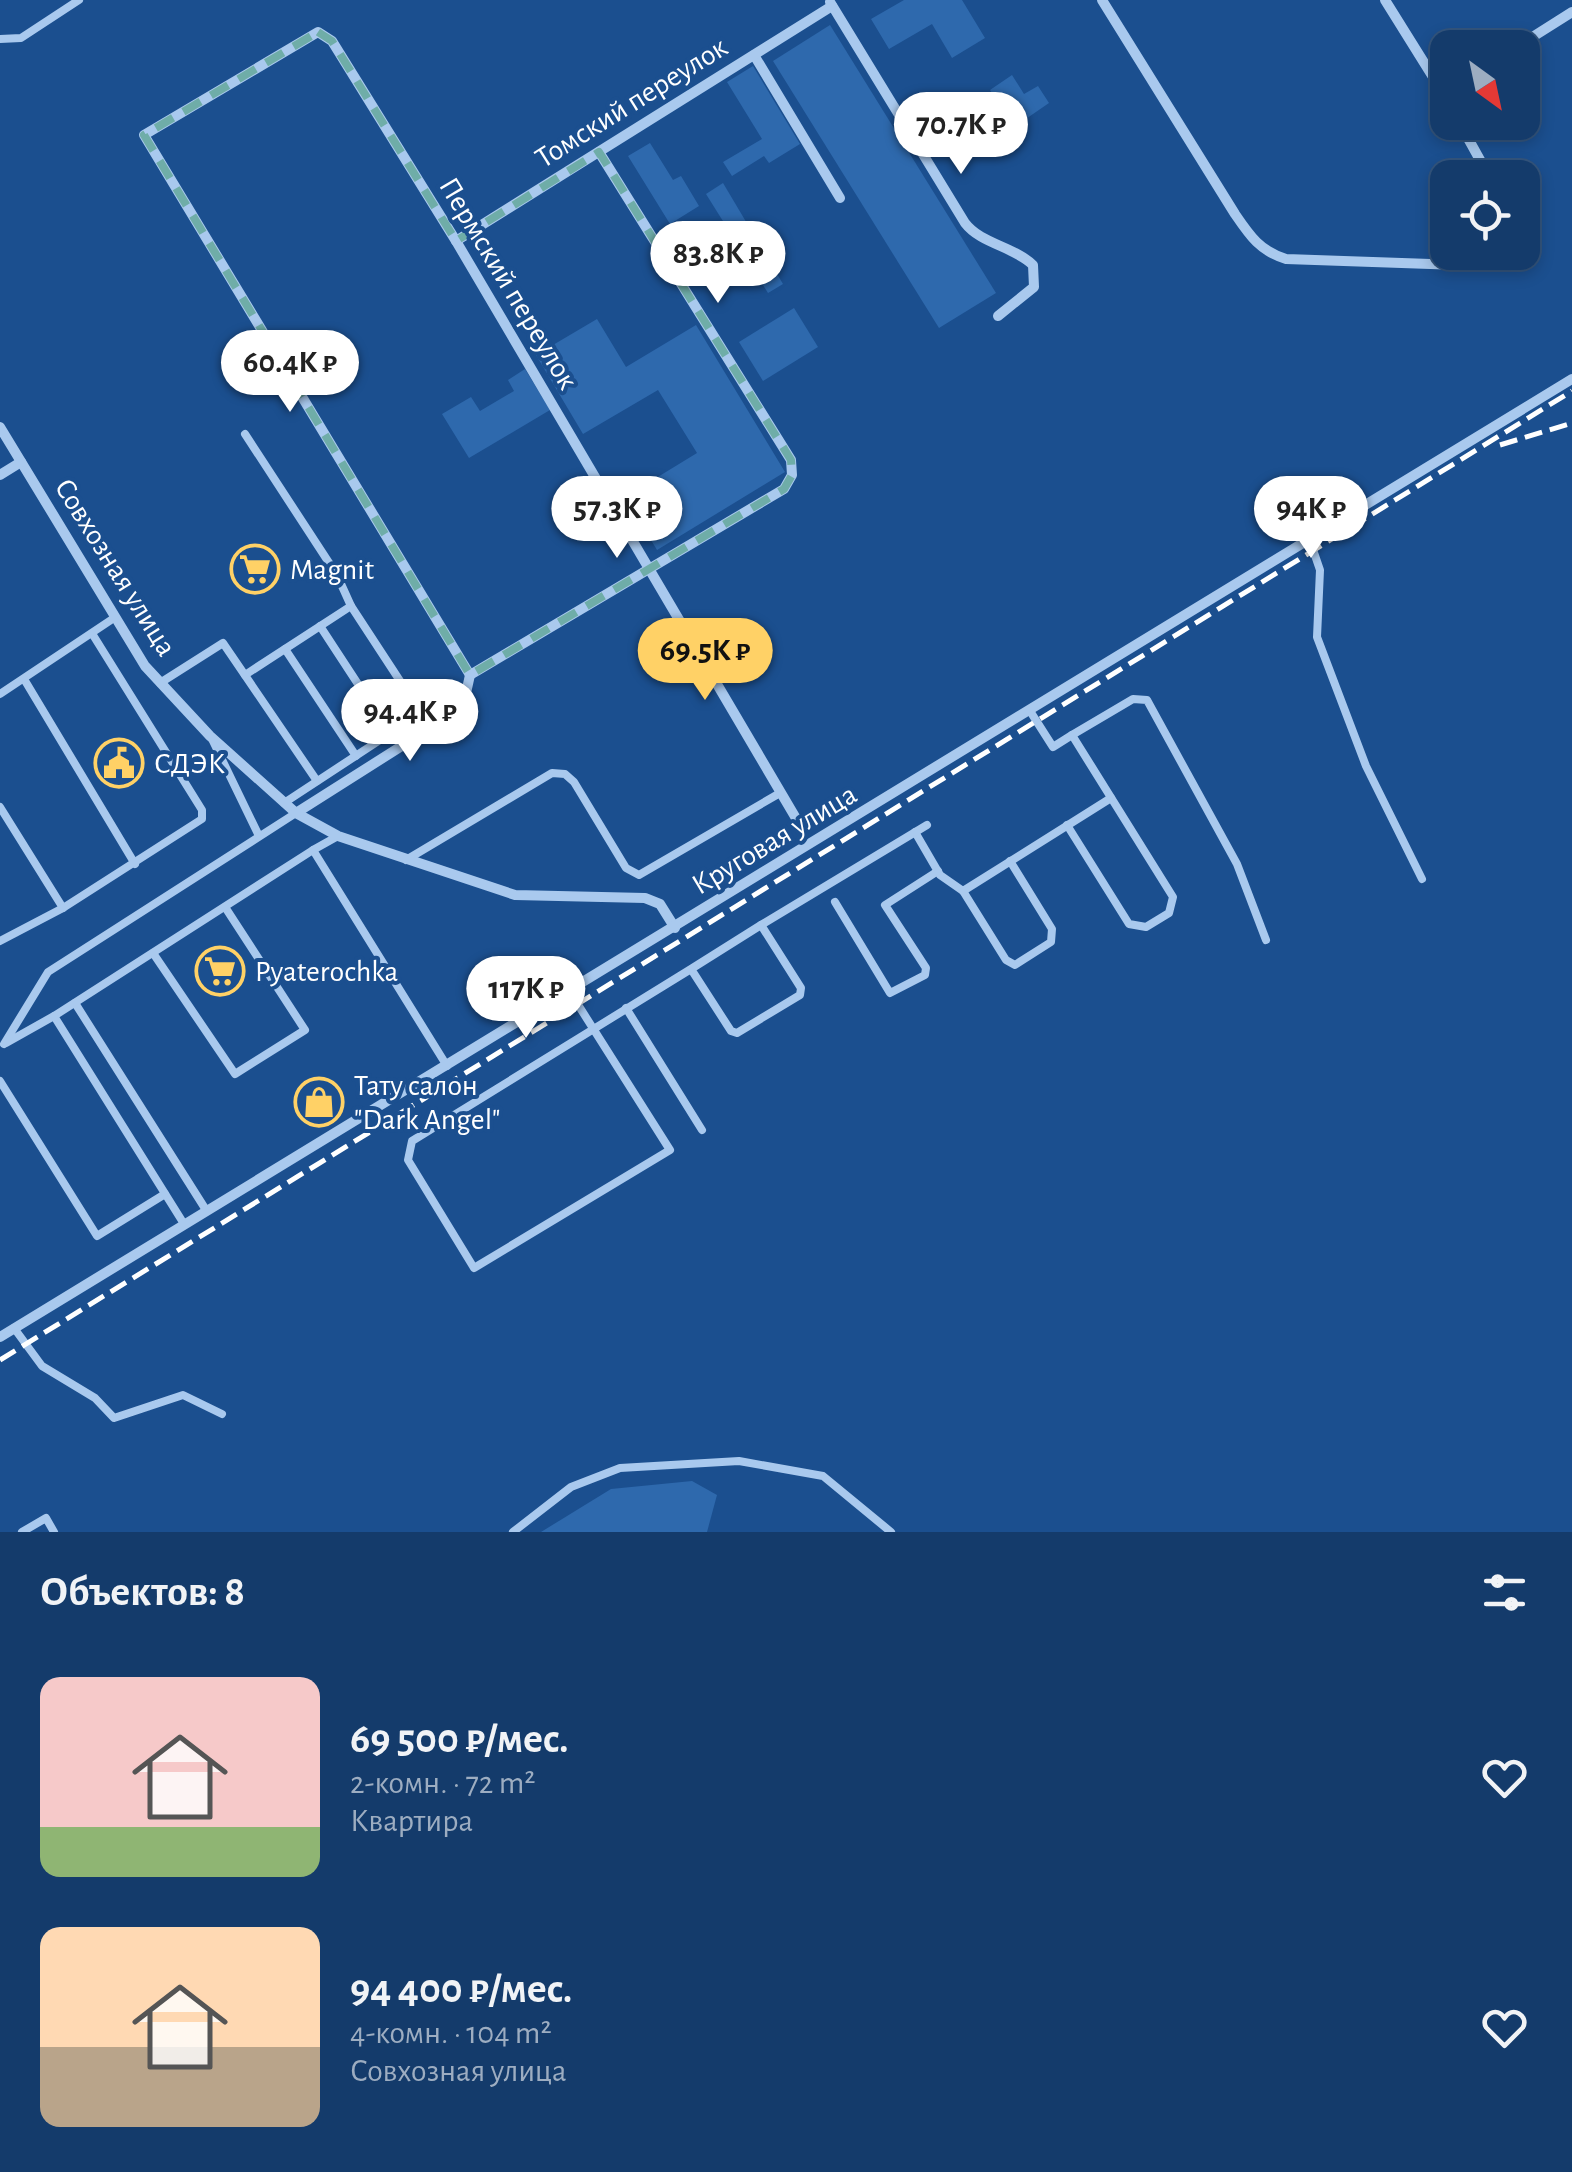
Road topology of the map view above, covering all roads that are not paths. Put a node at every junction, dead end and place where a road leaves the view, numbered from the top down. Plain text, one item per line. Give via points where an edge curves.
1 (79, 0) edge
2 (1102, 0) edge
3 (1385, 0) edge
4 (830, 3) edge
5 (1572, 12) edge
6 (1540, 32) edge
7 (0, 39) edge
8 (754, 55) junction
9 (1430, 69) edge
10 (599, 152) junction
11 (840, 198) dead end
12 (456, 241) junction
13 (1430, 264) edge
14 (998, 316) dead end
15 (1572, 379) edge
16 (0, 427) edge
17 (246, 434) dead end
18 (21, 462) junction
19 (0, 475) edge
20 (1309, 538) junction
21 (648, 566) junction
22 (351, 606) junction
23 (114, 618) junction
24 (320, 626) junction
25 (93, 634) junction
26 (286, 649) junction
27 (470, 674) junction
28 (246, 675) junction
29 (24, 679) junction
30 (160, 683) junction
31 (0, 694) edge
32 (1030, 711) junction
33 (390, 733) junction
34 (210, 736) junction
35 (1072, 736) junction
36 (356, 756) junction
37 (317, 781) junction
38 (780, 792) junction
39 (1111, 798) junction
40 (284, 803) junction
41 (0, 807) edge
42 (296, 813) junction
43 (798, 820) dead end
44 (928, 824) dead end
45 (1068, 825) junction
46 (915, 832) junction
47 (259, 836) junction
48 (338, 836) junction
49 (312, 850) junction
50 (406, 860) junction
51 (1010, 861) junction
52 (135, 864) junction
53 (938, 871) junction
54 (1422, 878) dead end
55 (963, 892) junction
56 (834, 902) dead end
57 (224, 906) junction
58 (63, 908) junction
59 (762, 925) junction
60 (676, 928) junction
61 (1266, 940) dead end
62 (0, 942) edge
63 (153, 953) junction
64 (692, 969) junction
65 (570, 992) junction
66 (75, 1002) junction
67 (626, 1008) junction
68 (54, 1016) junction
69 (593, 1028) junction
70 (2, 1046) edge
71 (447, 1066) junction
72 (0, 1081) edge
73 (702, 1130) dead end
74 (165, 1194) junction
75 (206, 1210) junction
76 (184, 1224) junction
77 (14, 1328) junction
78 (0, 1337) edge
79 (222, 1414) dead end
80 (22, 1532) edge
81 (54, 1532) edge
82 (513, 1532) edge
83 (891, 1532) edge

1 - 7 lane via 21,38
2 - 13 street via 1257,246 1286,259
3 - 9 street
4 - 8 street, Томский переулок
4 - 14 street via 974,234 1016,250 1033,265 1034,287
5 - 6 street
8 - 10 street, Томский переулок
8 - 11 street
10 - 12 street, Томский переулок
10 - 21 street via 791,460 784,489
12 - 21 street, Пермский переулок
12 - 27 street, Пермский переулок via 332,41 318,32 144,136
15 - 20 street, Круговая улица
16 - 18 street, Совхозная улица
17 - 22 lane
18 - 19 street
18 - 23 street, Совхозная улица
20 - 32 street, Круговая улица
20 - 54 lane via 1320,570 1317,637 1366,766
21 - 27 street
21 - 38 street, Пермский переулок
22 - 24 lane
22 - 33 lane via 422,712
23 - 25 lane
23 - 30 street, Совхозная улица
24 - 26 lane
24 - 33 lane
25 - 29 lane
25 - 52 lane via 202,810 197,826
26 - 28 lane
26 - 36 lane
27 - 42 street via 464,702 449,716
28 - 30 lane via 223,643
28 - 37 lane
29 - 31 lane
29 - 52 lane
30 - 34 street, Совхозная улица
32 - 35 lane via 1054,748
32 - 60 street, Круговая улица
33 - 36 lane
34 - 40 street, Совхозная улица
34 - 47 lane
35 - 39 lane
35 - 61 lane via 1133,699 1147,700 1237,864
36 - 37 lane
37 - 40 lane
38 - 43 street, Пермский переулок
38 - 50 lane via 639,876 626,868 574,782 552,773
39 - 45 lane
39 - 45 lane via 1173,897 1169,913 1146,927 1129,924
40 - 42 street, Совхозная улица
41 - 58 lane
42 - 47 lane
42 - 48 street, Совхозная улица
44 - 46 lane
45 - 51 lane
46 - 53 lane
46 - 59 lane
47 - 70 lane via 48,972
48 - 49 lane
48 - 50 street, Совхозная улица
49 - 57 lane
49 - 71 lane
50 - 60 street, Совхозная улица via 516,895 645,898 660,904
51 - 55 lane
51 - 55 lane via 1052,929 1051,942 1015,965 1006,960
52 - 58 lane
53 - 55 lane
53 - 56 lane via 885,904 926,968 896,993
57 - 63 lane
57 - 63 lane via 305,1030 235,1074
58 - 62 lane
59 - 64 lane
59 - 64 lane via 801,988 796,999 743,1032 731,1031
60 - 65 street, Круговая улица
63 - 66 lane
64 - 67 lane
65 - 69 lane
65 - 71 street, Круговая улица
66 - 68 lane
66 - 75 lane
67 - 69 lane
67 - 73 lane
68 - 70 lane
68 - 74 lane
69 - 69 lane via 408,1146 408,1160 474,1268 670,1150
71 - 75 street, Круговая улица
72 - 74 lane via 96,1236
74 - 76 lane
75 - 76 street, Круговая улица
76 - 77 street, Круговая улица
77 - 78 street, Круговая улица
77 - 79 lane via 42,1366 95,1398 114,1418 183,1394
80 - 81 lane via 46,1518
82 - 83 lane via 571,1487 620,1468 739,1461 823,1476

